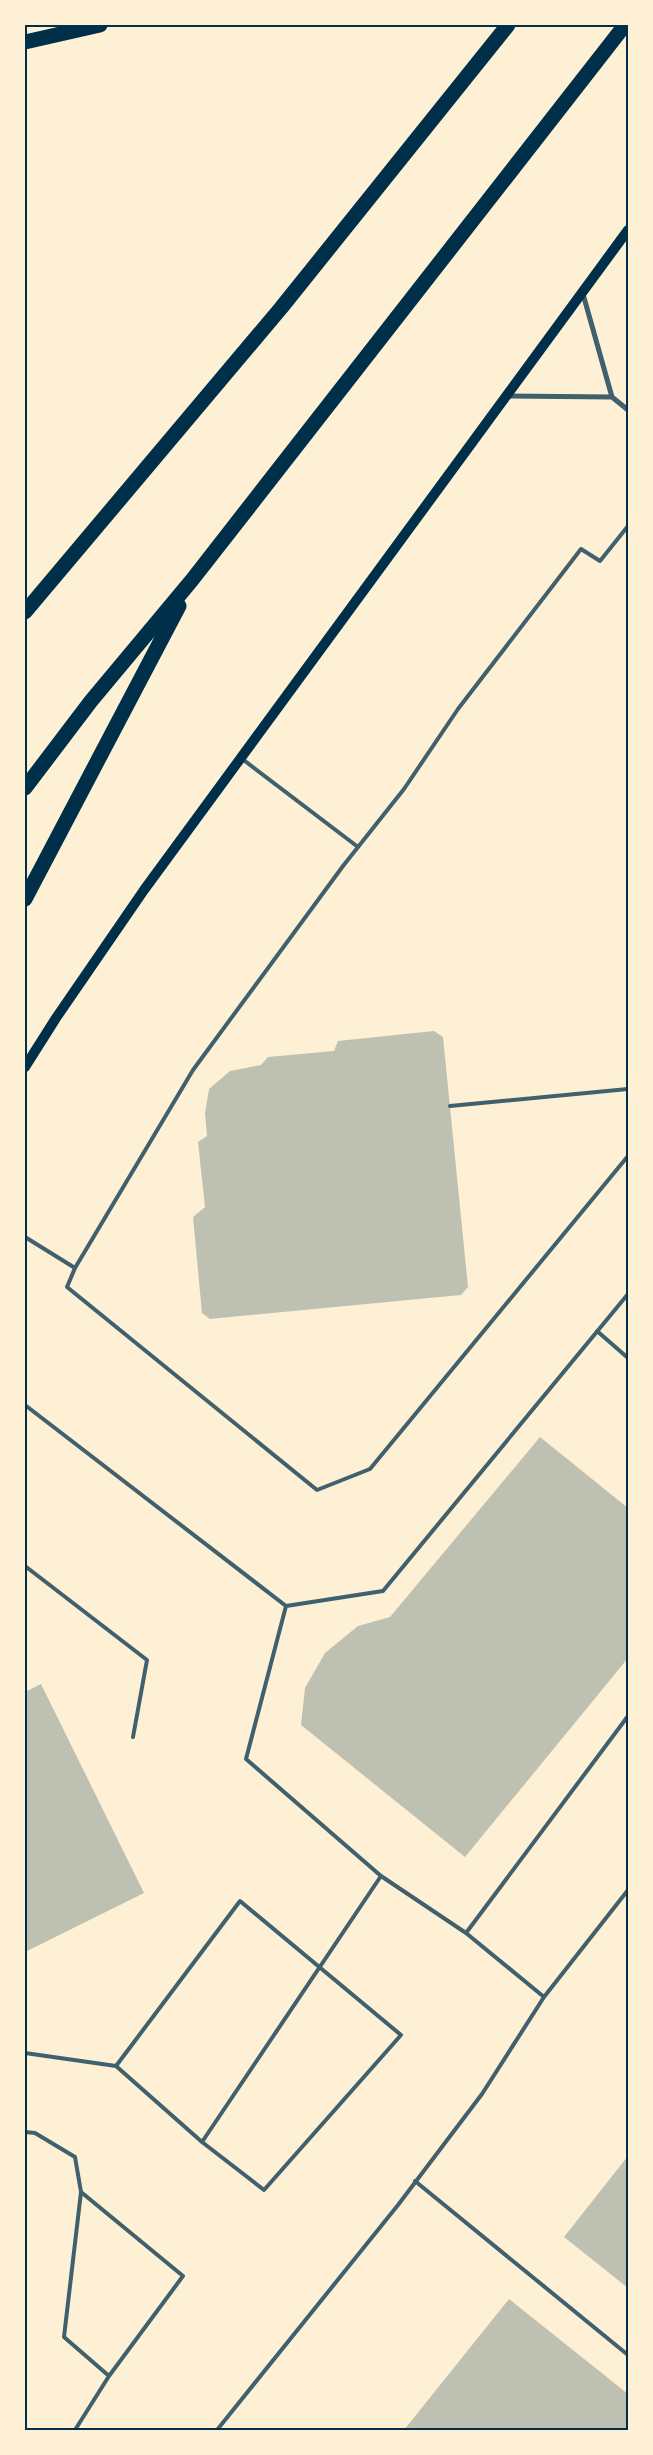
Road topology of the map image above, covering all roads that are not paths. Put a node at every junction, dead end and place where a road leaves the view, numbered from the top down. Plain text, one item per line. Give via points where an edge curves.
1 (100, 25) edge
2 (508, 25) edge
3 (625, 25) edge
4 (25, 42) edge
5 (628, 230) edge
6 (582, 293) junction
7 (506, 396) junction
8 (612, 397) junction
9 (628, 410) edge
10 (628, 526) edge
11 (192, 580) junction
12 (25, 612) edge
13 (241, 758) junction
14 (25, 788) edge
15 (358, 847) junction
16 (25, 899) edge
17 (25, 1067) edge
18 (628, 1089) edge
19 (450, 1106) dead end
20 (628, 1156) edge
21 (25, 1237) edge
22 (75, 1268) junction
23 (628, 1294) edge
24 (597, 1331) junction
25 (628, 1358) edge
26 (25, 1405) edge
27 (25, 1566) edge
28 (286, 1606) junction
29 (628, 1716) edge
30 (133, 1737) dead end
31 (381, 1876) junction
32 (628, 1890) edge
33 (466, 1933) junction
34 (319, 1967) junction
35 (544, 1997) junction
36 (25, 2053) edge
37 (116, 2066) junction
38 (25, 2132) edge
39 (202, 2142) junction
40 (415, 2181) junction
41 (81, 2192) junction
42 (628, 2355) edge
43 (109, 2376) junction
44 (75, 2430) edge
45 (217, 2430) edge

1 - 4 highway
2 - 12 highway via 281,308
3 - 11 highway
5 - 6 main road
6 - 7 main road
6 - 8 street
7 - 8 street
7 - 13 main road
8 - 9 street
10 - 15 lane via 600,561 581,549 458,709 404,789
11 - 14 highway via 91,701
11 - 16 highway
13 - 15 lane
13 - 17 main road via 128,913
15 - 22 lane via 193,1070
18 - 19 lane
20 - 22 lane via 370,1469 317,1490 67,1287
21 - 22 lane
23 - 24 lane
24 - 25 lane
24 - 28 lane via 383,1591
26 - 28 lane
27 - 30 lane via 147,1660
28 - 31 lane via 246,1759
29 - 33 lane
31 - 33 lane
31 - 34 lane
32 - 35 lane
33 - 35 lane
34 - 37 lane via 240,1901
34 - 39 lane
34 - 39 lane via 401,2035 264,2190
35 - 40 lane via 482,2094
36 - 37 lane
37 - 39 lane
38 - 41 lane via 35,2133 75,2157
40 - 42 lane
40 - 45 lane
41 - 43 lane via 64,2337
41 - 43 lane via 183,2276
43 - 44 lane

